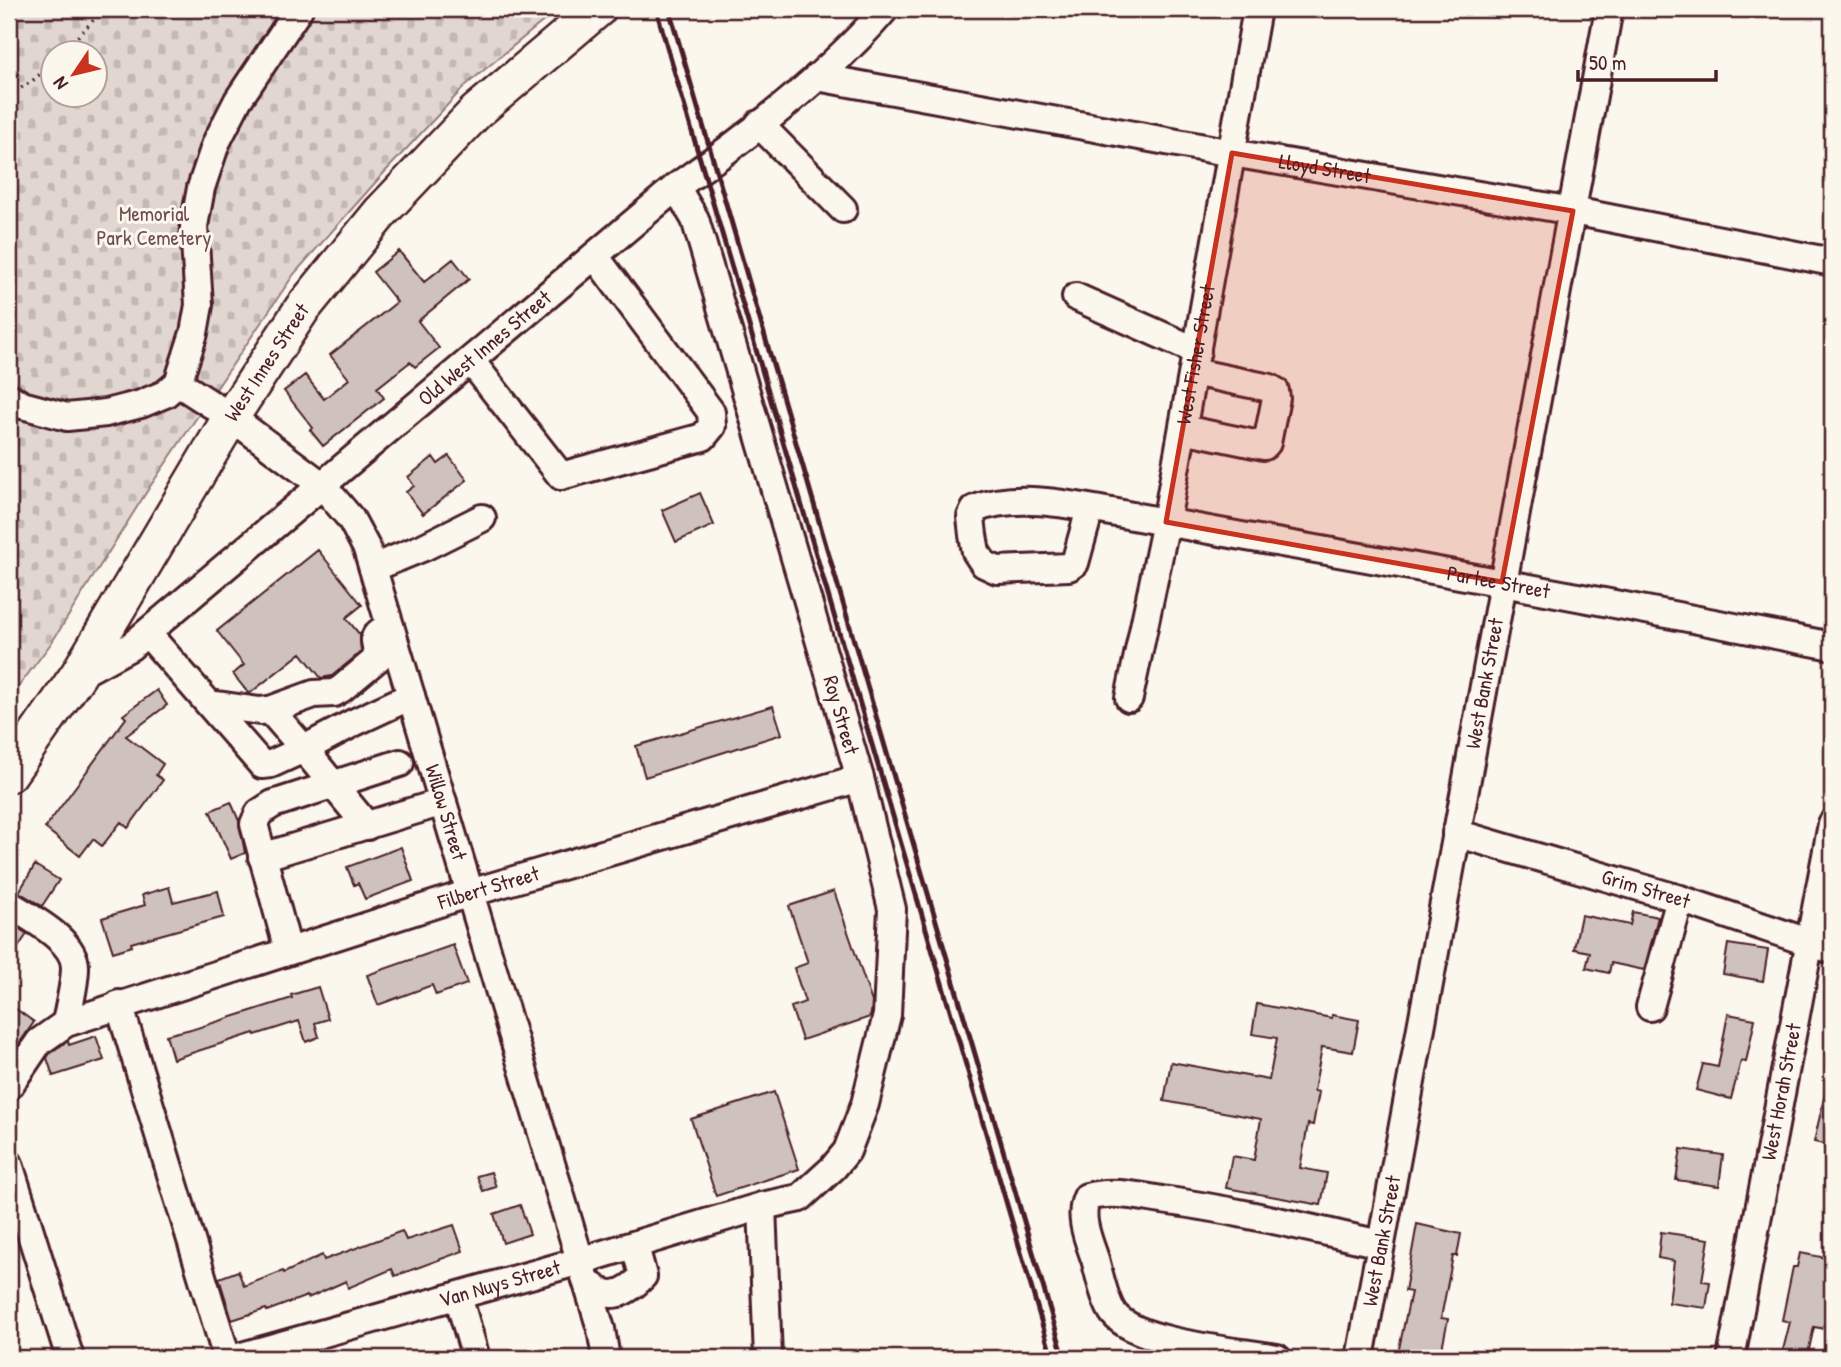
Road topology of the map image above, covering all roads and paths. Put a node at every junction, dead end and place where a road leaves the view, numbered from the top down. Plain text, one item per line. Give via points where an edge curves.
1 (104, 9) edge
2 (299, 9) edge
3 (598, 9) edge
4 (885, 9) edge
5 (1257, 9) edge
6 (1609, 9) edge
7 (76, 38) edge
8 (38, 76) edge
9 (817, 77) junction
10 (9, 95) edge
11 (759, 124) junction
12 (1232, 153) junction
13 (677, 187) junction
14 (843, 209) dead end
15 (1573, 211) junction
16 (595, 256) junction
17 (1832, 262) edge
18 (1076, 297) dead end
19 (471, 361) junction
20 (1195, 361) junction
21 (178, 383) junction
22 (9, 397) edge
23 (231, 417) junction
24 (1183, 429) junction
25 (323, 486) junction
26 (1090, 509) dead end
27 (482, 518) dead end
28 (1166, 522) junction
29 (373, 568) junction
30 (1502, 582) junction
31 (390, 626) junction
32 (147, 633) junction
33 (1832, 646) edge
34 (78, 675) junction
35 (411, 696) junction
36 (1129, 698) dead end
37 (210, 704) junction
38 (270, 710) junction
39 (304, 750) junction
40 (400, 763) dead end
41 (11, 765) edge
42 (860, 778) junction
43 (333, 784) junction
44 (443, 802) junction
45 (1832, 824) edge
46 (367, 825) junction
47 (1456, 833) junction
48 (262, 857) junction
49 (470, 893) junction
50 (1680, 899) junction
51 (9, 905) edge
52 (1821, 946) edge
53 (288, 950) junction
54 (119, 1004) junction
55 (1650, 1007) dead end
56 (65, 1023) junction
57 (9, 1086) edge
58 (9, 1164) edge
59 (762, 1206) junction
60 (1381, 1244) junction
61 (635, 1246) junction
62 (583, 1271) junction
63 (458, 1296) junction
64 (70, 1358) edge
65 (227, 1358) edge
66 (235, 1358) edge
67 (476, 1358) edge
68 (606, 1358) edge
69 (768, 1358) edge
70 (1277, 1358) edge
71 (1360, 1358) edge
72 (1731, 1358) edge

1 - 7 path
2 - 21 street via 238,100 216,143 201,188 194,226 199,305
3 - 23 main road, West Innes Street via 476,112 381,212 302,309
4 - 9 street, Old West Innes Street
5 - 12 street, West Fisher Street
6 - 15 street, West Bank Street
8 - 10 path
9 - 11 street, Old West Innes Street
9 - 12 street, Lloyd Street
11 - 13 street, Old West Innes Street
11 - 14 street
12 - 15 street, Lloyd Street
12 - 20 street, West Fisher Street
13 - 16 street, Old West Innes Street
13 - 42 street, Roy Street via 695,219
15 - 17 street, Lloyd Street
15 - 30 street, West Bank Street
16 - 19 street, Old West Innes Street
16 - 19 street via 711,412 712,426 703,437 561,476
18 - 20 street
19 - 25 street, Old West Innes Street
20 - 24 street, West Fisher Street
20 - 24 street via 1269,388 1276,398 1264,446
21 - 22 street via 141,404 67,417
21 - 23 street, Willow Street
23 - 25 street, Willow Street
23 - 34 main road, West Innes Street
24 - 28 street, West Fisher Street
25 - 29 street, Willow Street via 351,519
25 - 32 street, Old West Innes Street
26 - 28 street, Partee Street
27 - 29 street
28 - 30 street, Partee Street
28 - 36 street, West Fisher Street
29 - 31 street, Willow Street
30 - 33 street, Partee Street
30 - 47 street, West Bank Street
31 - 35 street, Willow Street
31 - 38 street via 374,637 379,658 341,689
32 - 34 street, Old West Innes Street
32 - 37 street
34 - 41 main road, West Innes Street
35 - 39 street
35 - 44 street, Willow Street
37 - 38 street
37 - 39 street via 262,765
38 - 39 street
39 - 43 street
40 - 43 street
42 - 49 street, Filbert Street
42 - 59 street, Roy Street via 892,909 887,1015 865,1104 846,1151 800,1198
43 - 46 street
43 - 48 street via 273,804 258,814 254,824
44 - 46 street
44 - 49 street, Willow Street
45 - 52 street, West Horah Street
46 - 48 street
47 - 50 street, Grim Street
47 - 60 street, West Bank Street
48 - 53 street
49 - 53 street, Filbert Street
49 - 62 street, Willow Street
50 - 52 street, Grim Street
50 - 55 street
51 - 56 street via 66,944 75,966
52 - 72 street, West Horah Street
53 - 54 street, Filbert Street
54 - 56 street, Filbert Street
54 - 65 street
56 - 57 street, Filbert Street via 39,1042
58 - 64 street
59 - 61 street, Van Nuys Street
59 - 69 street
60 - 70 street via 1189,1203 1101,1193 1087,1197 1083,1207 1087,1236 1112,1313 1128,1328 1155,1338
60 - 71 street, West Bank Street
61 - 62 street, Van Nuys Street
61 - 62 street via 643,1276 623,1292 596,1291
62 - 63 street, Van Nuys Street
62 - 68 street, Willow Street
63 - 66 street, Van Nuys Street
63 - 67 street

